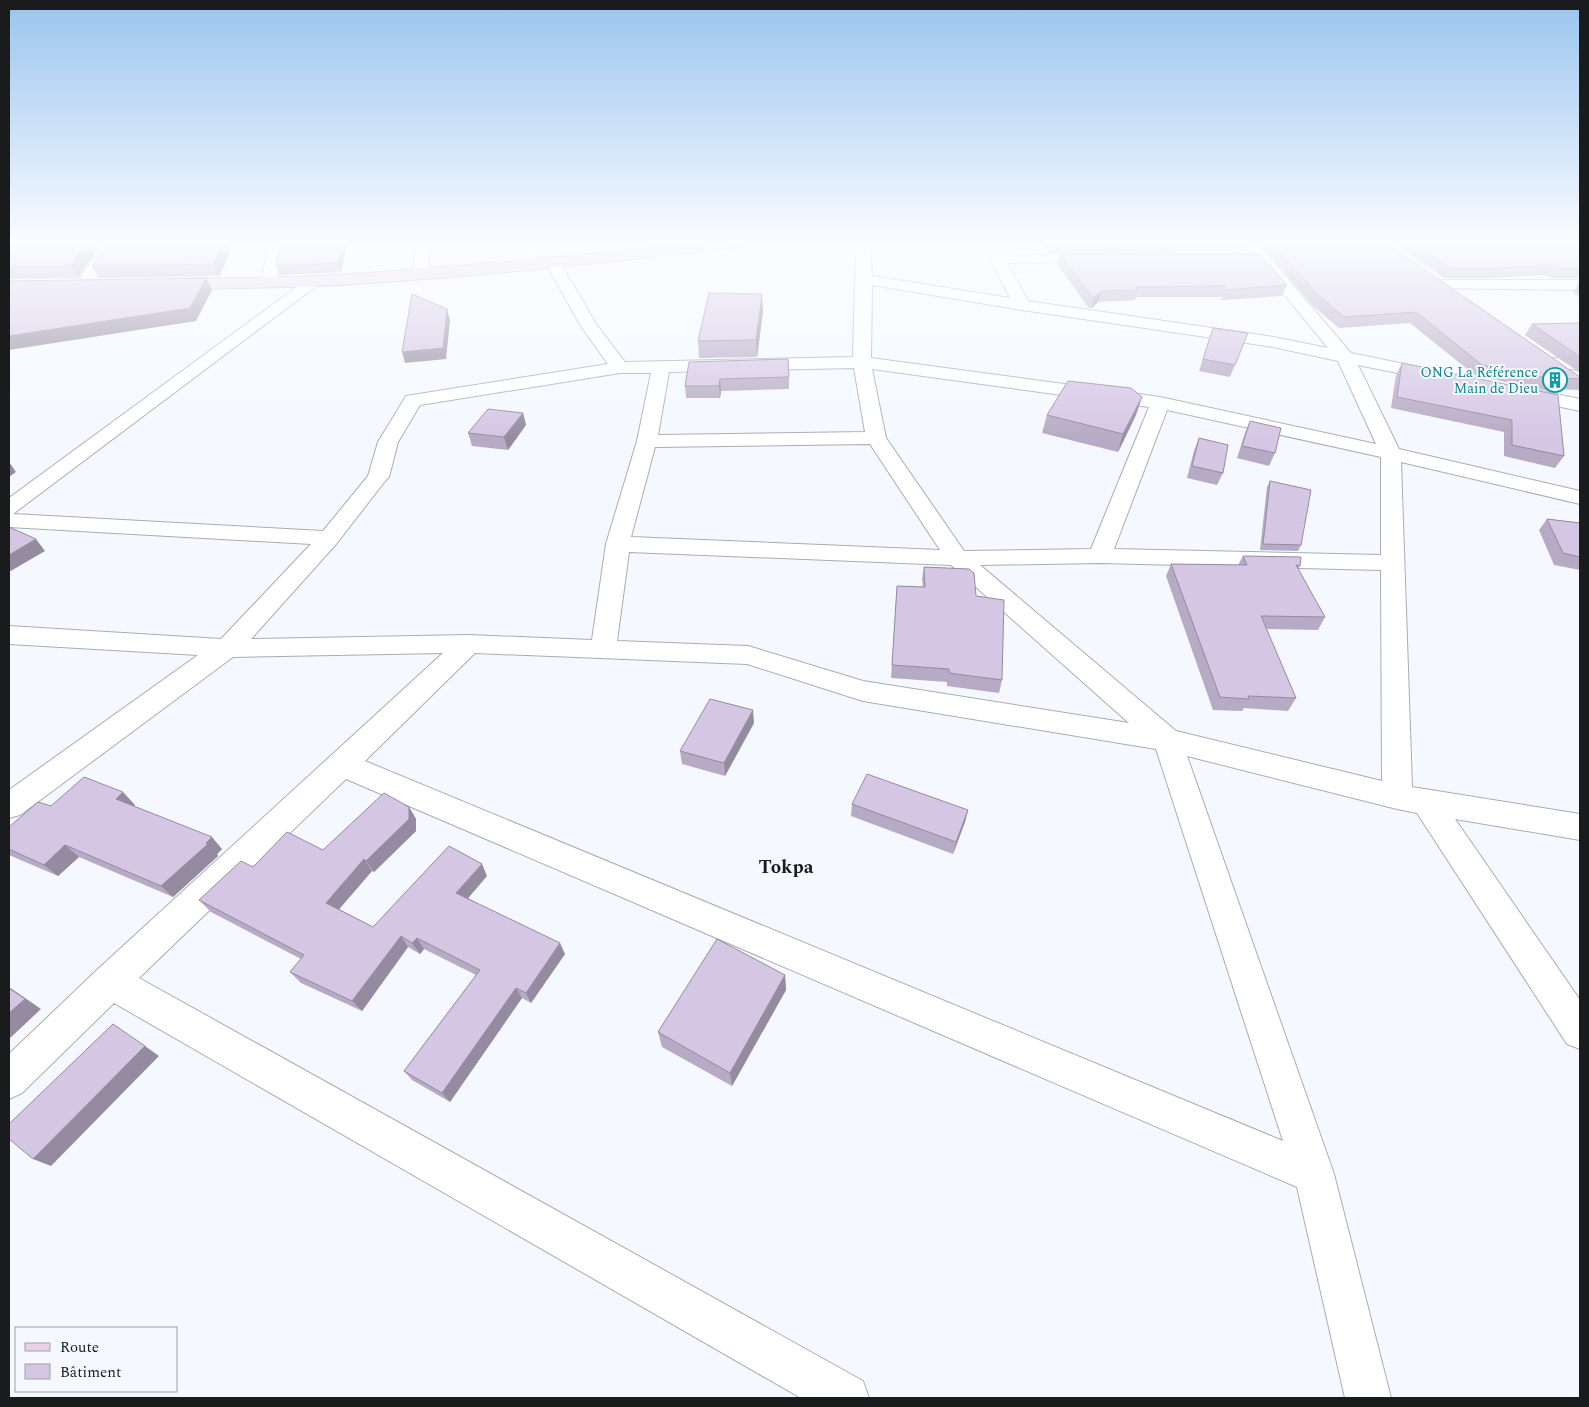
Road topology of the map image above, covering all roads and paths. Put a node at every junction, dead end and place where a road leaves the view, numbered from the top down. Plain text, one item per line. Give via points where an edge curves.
1 (278, 309) edge
2 (579, 309) edge
3 (863, 309) edge
4 (1047, 309) edge
5 (1304, 309) edge
6 (1538, 352) edge
7 (1345, 357) junction
8 (862, 362) junction
9 (1554, 363) junction
10 (1580, 365) edge
11 (661, 367) junction
12 (620, 368) junction
13 (1458, 380) edge
14 (1580, 383) edge
15 (1505, 390) edge
16 (1160, 403) junction
17 (1580, 405) edge
18 (876, 438) junction
19 (647, 441) junction
20 (1391, 453) junction
21 (1580, 497) edge
22 (9, 508) edge
23 (9, 520) edge
24 (329, 538) junction
25 (618, 544) junction
26 (1100, 556) junction
27 (957, 558) junction
28 (1393, 563) junction
29 (20, 636) edge
30 (469, 644) junction
31 (227, 648) junction
32 (603, 650) junction
33 (9, 653) edge
34 (1167, 740) junction
35 (344, 765) junction
36 (1411, 799) junction
37 (9, 806) edge
38 (1580, 827) edge
39 (110, 981) junction
40 (1580, 1031) edge
41 (9, 1080) edge
42 (1314, 1174) junction
43 (846, 1398) edge
44 (1368, 1398) edge

1 - 22 street
2 - 12 street
3 - 8 street
4 - 7 street via 1273,342
5 - 7 street
6 - 9 street
7 - 13 street
7 - 20 street
8 - 11 street
8 - 16 street
8 - 18 street
9 - 10 street
9 - 14 street
11 - 12 street
11 - 19 street
12 - 24 street via 413,400 388,442 378,477
15 - 17 street
16 - 20 street
16 - 26 street
18 - 19 street
18 - 27 street
19 - 25 street
20 - 21 street
20 - 28 street
23 - 24 street
24 - 31 street
25 - 27 street
25 - 32 street
26 - 27 street
26 - 28 street
27 - 34 street
28 - 36 street
29 - 31 street
29 - 33 street
30 - 31 street
30 - 32 street
30 - 35 street
31 - 37 street
32 - 34 street via 748,655 863,691
34 - 36 street
34 - 42 street
35 - 39 street
35 - 42 street
36 - 38 street
36 - 40 street
39 - 41 street
39 - 43 street
42 - 44 street

